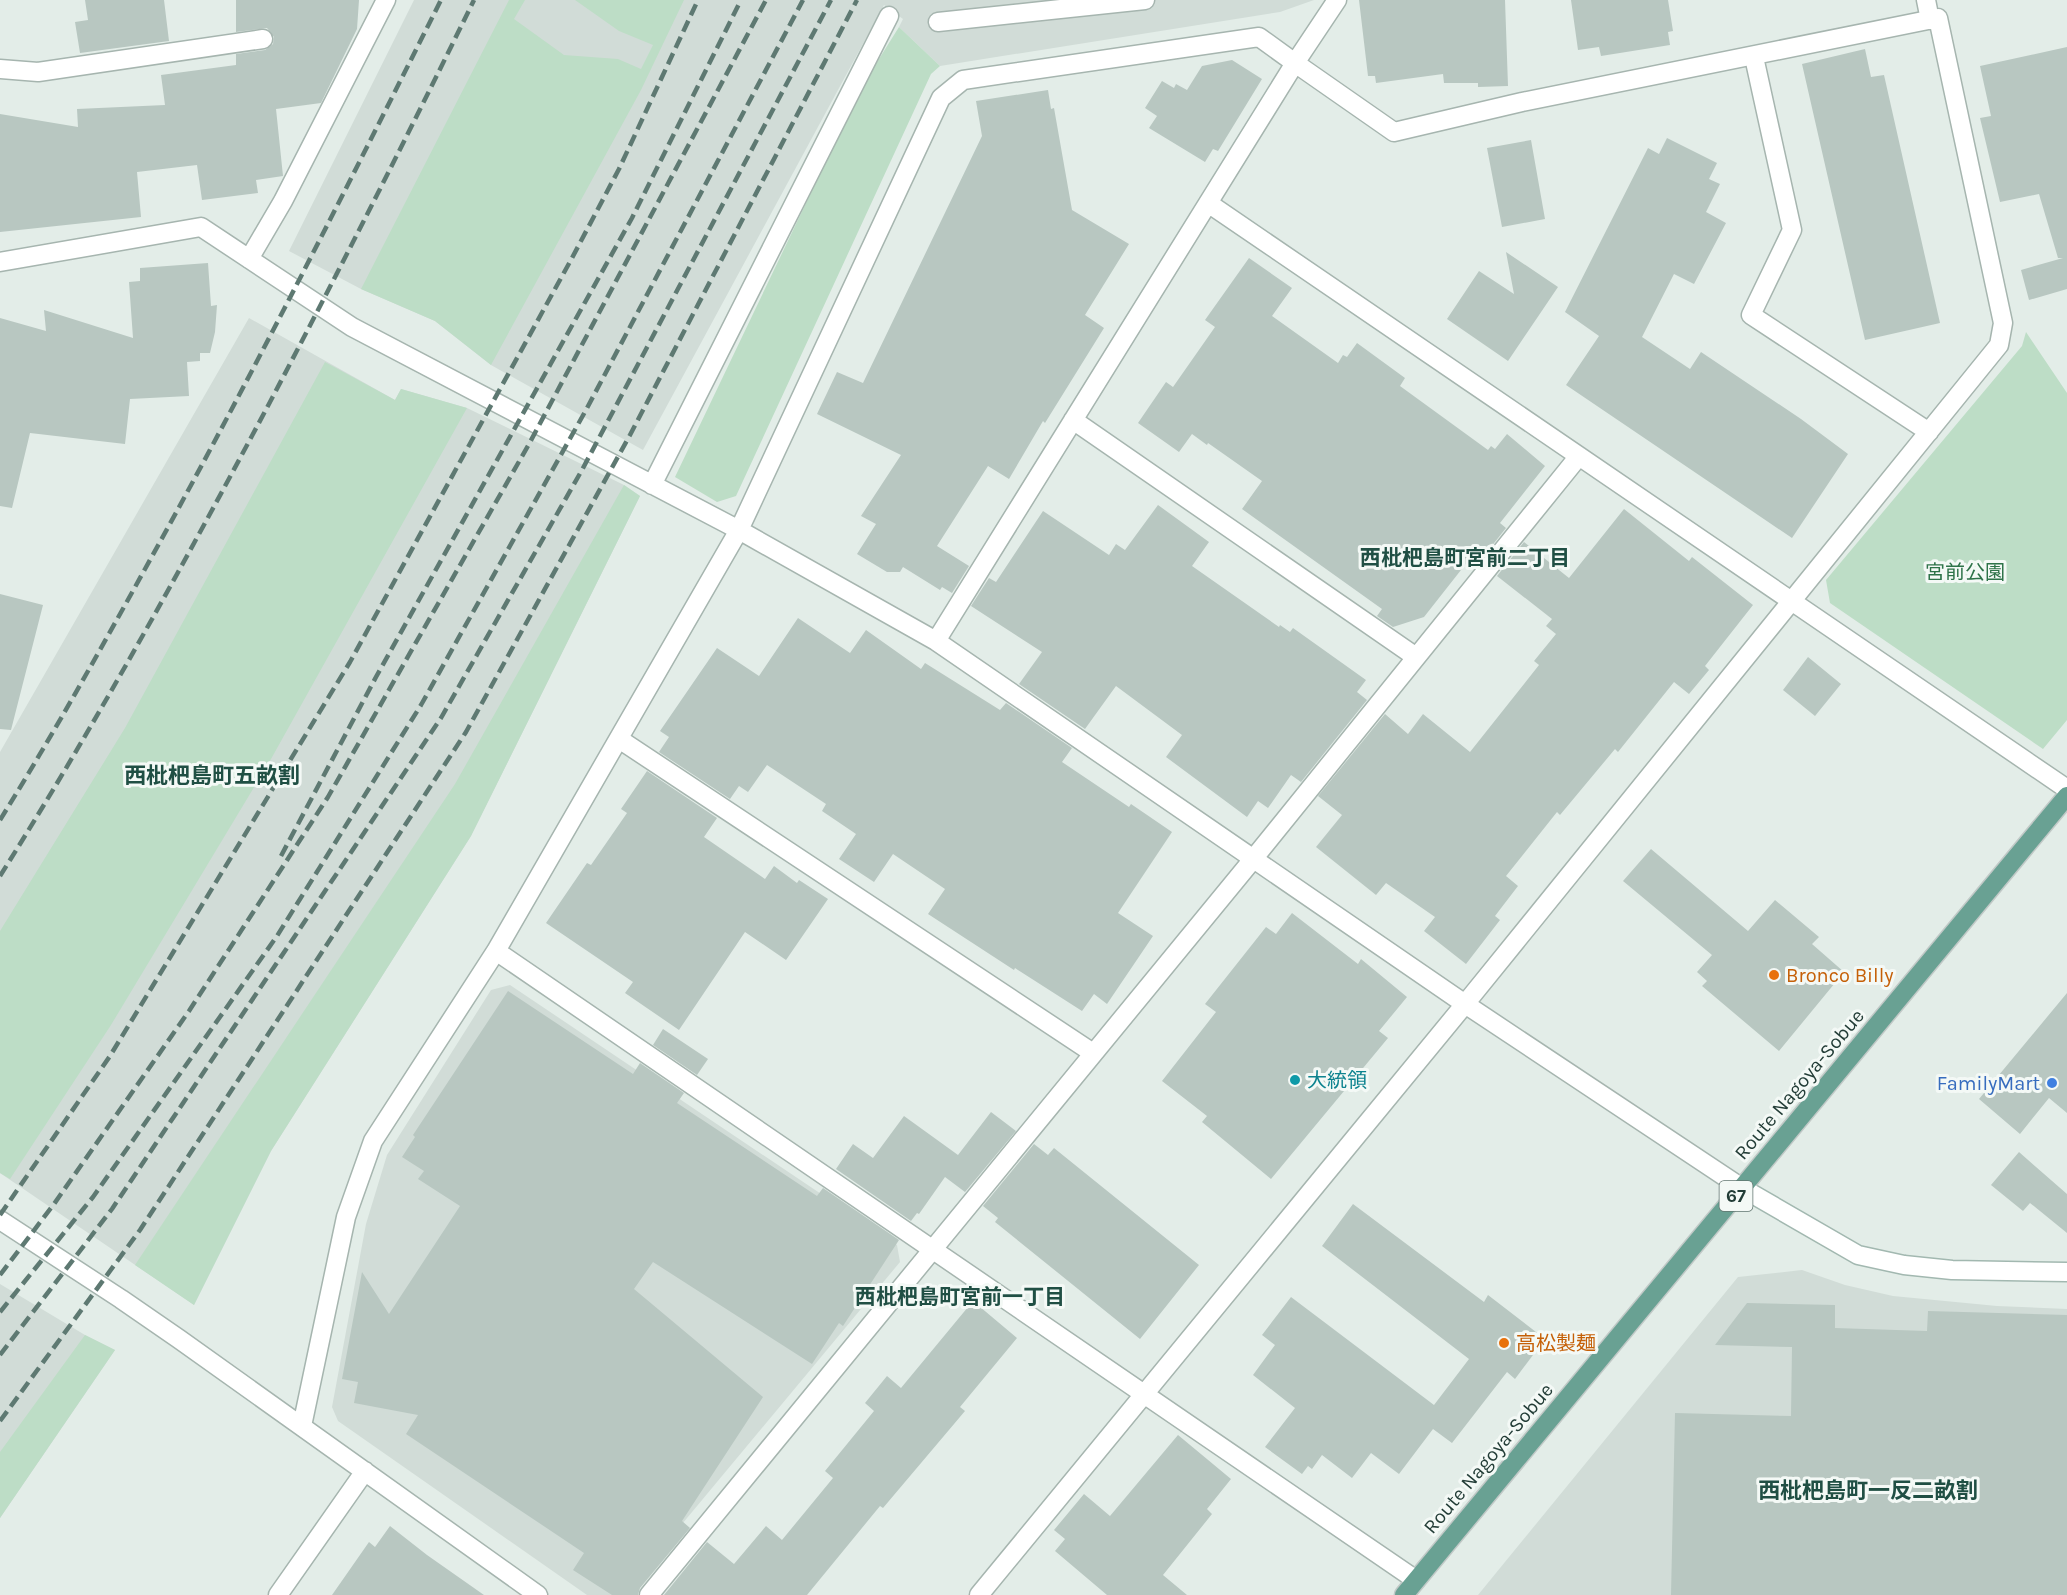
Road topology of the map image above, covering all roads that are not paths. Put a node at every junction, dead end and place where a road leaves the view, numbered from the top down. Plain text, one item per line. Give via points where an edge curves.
1 (386, 0) edge
2 (1145, 0) edge
3 (1337, 0) edge
4 (1926, 0) edge
5 (889, 16) dead end
6 (1930, 20) junction
7 (938, 22) dead end
8 (263, 39) dead end
9 (1754, 57) junction
10 (1295, 63) junction
11 (0, 69) edge
12 (1208, 203) junction
13 (249, 259) junction
14 (0, 262) edge
15 (1073, 420) junction
16 (1929, 432) junction
17 (1579, 456) junction
18 (652, 485) junction
19 (739, 530) junction
20 (1790, 601) junction
21 (936, 641) junction
22 (1416, 657) junction
23 (619, 739) junction
24 (2067, 789) edge
25 (2067, 796) edge
26 (1254, 858) junction
27 (496, 951) junction
28 (1465, 1004) junction
29 (1093, 1053) junction
30 (1742, 1188) junction
31 (0, 1220) edge
32 (932, 1249) junction
33 (2067, 1272) edge
34 (1144, 1394) junction
35 (302, 1426) junction
36 (364, 1471) junction
37 (1416, 1580) junction
38 (526, 1592) edge
39 (278, 1595) edge
40 (649, 1595) edge
41 (979, 1595) edge
42 (1404, 1595) edge

1 - 13 street
2 - 7 street
3 - 10 street
4 - 6 street
5 - 18 street
6 - 9 street
6 - 16 street via 1938,18 2003,323 1999,345
8 - 11 street via 38,72
9 - 10 street via 1522,102 1394,132
9 - 16 street via 1792,230 1751,315
10 - 12 street
10 - 19 street via 1259,37 963,80 941,98
12 - 15 street
12 - 17 street
13 - 14 street via 201,227
13 - 18 street via 352,327
15 - 21 street
15 - 22 street
16 - 20 street
17 - 20 street
17 - 22 street
18 - 19 street
19 - 21 street
19 - 23 street
20 - 24 street
20 - 28 street
21 - 26 street
22 - 26 street
23 - 27 street
23 - 29 street
25 - 30 main road, Route Nagoya-Sobue / 67
26 - 28 street
26 - 29 street
27 - 32 street
27 - 35 street via 374,1141 346,1217
28 - 30 street
28 - 34 street
29 - 32 street
30 - 33 street via 1858,1255 1952,1270
30 - 37 main road, Route Nagoya-Sobue / 67
31 - 35 street
32 - 34 street
32 - 40 street
34 - 37 street
34 - 41 street
35 - 36 street
36 - 38 street
36 - 39 street
37 - 42 main road, Route Nagoya-Sobue / 67

